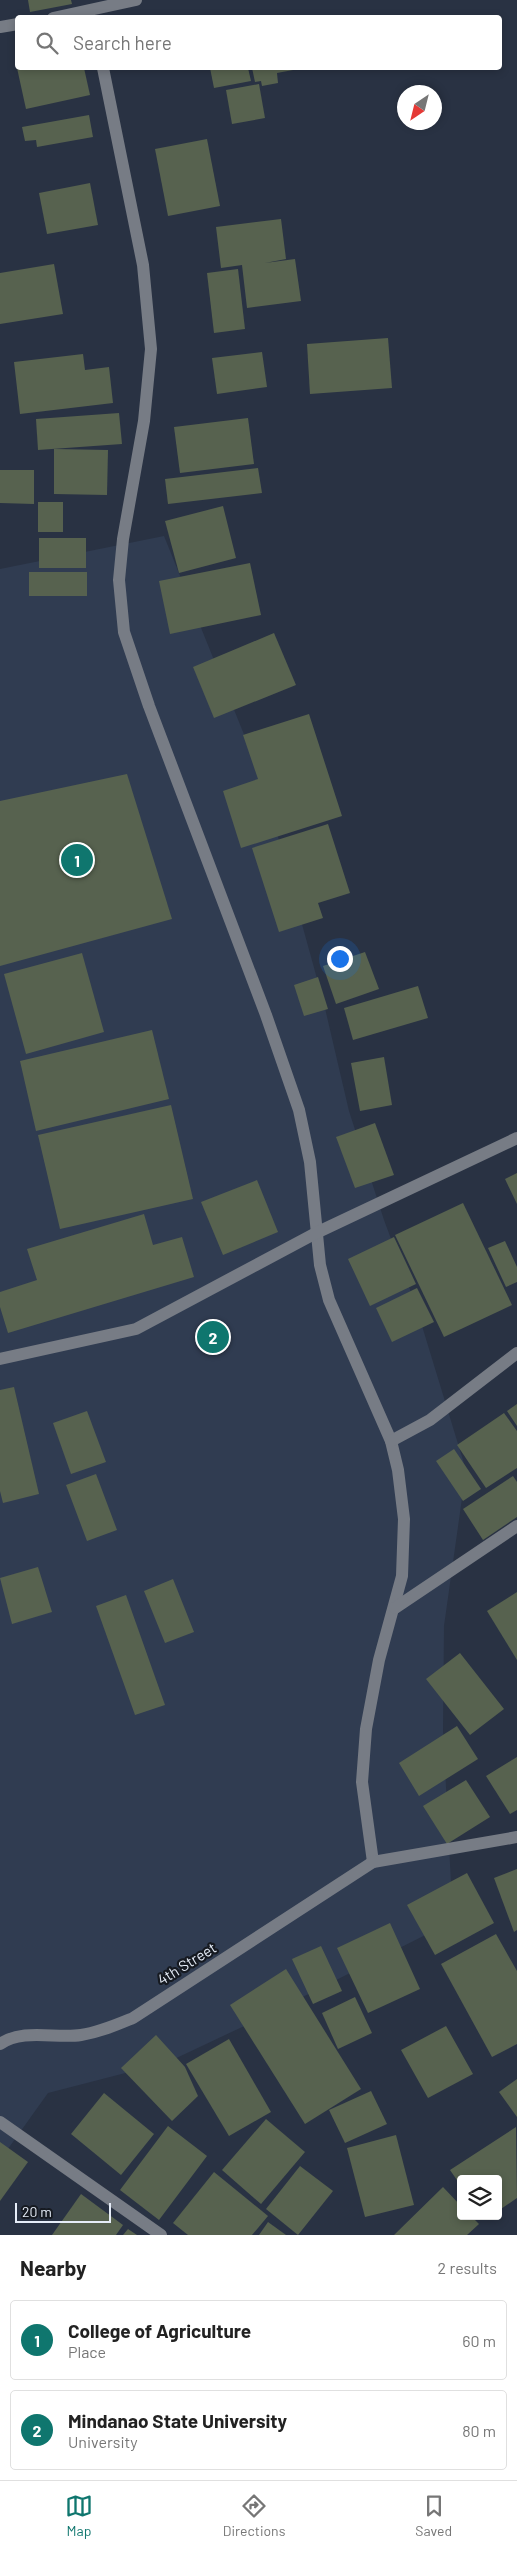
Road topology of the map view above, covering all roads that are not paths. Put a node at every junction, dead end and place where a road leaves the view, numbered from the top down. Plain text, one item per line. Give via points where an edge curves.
1 (136, 0) edge
2 (92, 9) edge
3 (66, 15) edge
4 (15, 24) edge
5 (0, 27) edge
6 (103, 70) edge
7 (517, 1138) edge
8 (316, 1232) junction
9 (517, 1353) edge
10 (0, 1359) edge
11 (391, 1442) junction
12 (517, 1526) edge
13 (395, 1608) junction
14 (517, 1837) edge
15 (373, 1862) junction
16 (0, 2044) edge
17 (0, 2122) edge
18 (161, 2235) edge

1 - 2 street
2 - 3 street
4 - 5 street
6 - 8 street via 143,265 150,349 144,421 119,580 124,632 299,1110 310,1162
7 - 8 street
8 - 10 street via 136,1329
8 - 11 street via 329,1300
9 - 11 street via 430,1420
11 - 13 street via 404,1519 402,1576
12 - 13 street
13 - 15 street via 366,1729 362,1782
14 - 15 street
15 - 16 street, 4th Street via 133,2018 87,2034 25,2036
17 - 18 street

